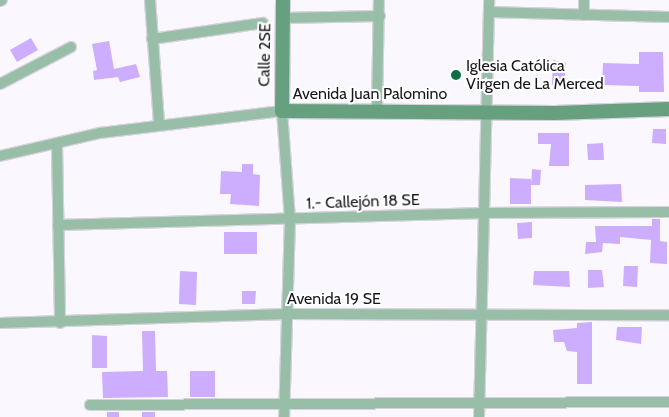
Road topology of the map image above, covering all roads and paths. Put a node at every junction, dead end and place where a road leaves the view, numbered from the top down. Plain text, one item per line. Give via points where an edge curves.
1 (150, 0) edge
2 (283, 0) edge
3 (379, 0) edge
4 (489, 0) edge
5 (584, 0) edge
6 (489, 12) junction
7 (584, 15) junction
8 (380, 16) junction
9 (669, 17) edge
10 (283, 18) junction
11 (263, 23) dead end
12 (152, 39) junction
13 (71, 47) dead end
14 (0, 84) edge
15 (669, 109) edge
16 (377, 110) junction
17 (282, 111) junction
18 (488, 112) junction
19 (159, 124) junction
20 (57, 144) junction
21 (0, 156) edge
22 (669, 212) edge
23 (486, 213) junction
24 (290, 219) junction
25 (58, 225) junction
26 (288, 314) junction
27 (484, 314) junction
28 (669, 315) edge
29 (0, 323) edge
30 (60, 323) junction
31 (669, 402) edge
32 (480, 403) junction
33 (90, 405) dead end
34 (285, 405) junction
35 (284, 417) edge
36 (480, 417) edge

1 - 12 street
2 - 10 street, Calle 2SE
3 - 8 street
4 - 6 street
5 - 7 street
6 - 7 street
6 - 18 street
7 - 9 street
8 - 10 street
8 - 16 street
10 - 17 street, Calle 2SE
11 - 12 street
12 - 19 street
13 - 14 street
15 - 18 street, Avenida Juan Palomino
16 - 17 street, Avenida Juan Palomino
16 - 18 street, Avenida Juan Palomino
17 - 19 street
17 - 24 street
18 - 23 street
19 - 20 street
20 - 21 street
20 - 25 street
22 - 23 street, 1.- Callejón 18 SE
23 - 24 street, 1.- Callejón 18 SE
23 - 27 street
24 - 25 street, 1.- Callejón 18 SE
24 - 26 street
25 - 30 street
26 - 27 street, Avenida 19 SE
26 - 30 street, Avenida 19 SE
26 - 34 street
27 - 28 street, Avenida 19 SE
27 - 32 street
29 - 30 street, Avenida 19 SE
31 - 32 street
32 - 34 street
32 - 36 street
33 - 34 street
34 - 35 street

